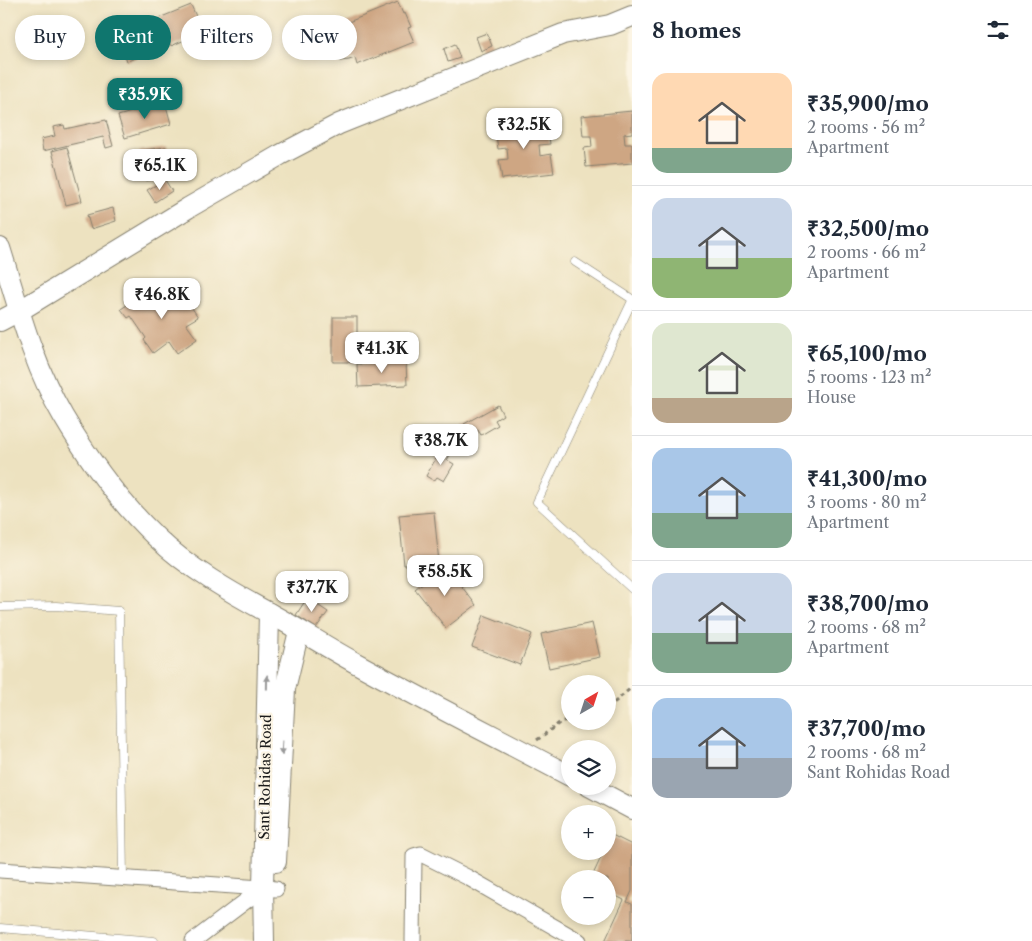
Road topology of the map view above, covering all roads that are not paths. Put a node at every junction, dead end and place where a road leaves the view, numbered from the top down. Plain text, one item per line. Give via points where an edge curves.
1 (632, 16) edge
2 (0, 248) edge
3 (575, 262) dead end
4 (632, 300) edge
5 (19, 311) junction
6 (0, 321) edge
7 (632, 589) edge
8 (0, 607) edge
9 (269, 613) junction
10 (299, 631) junction
11 (561, 771) edge
12 (606, 795) edge
13 (632, 809) edge
14 (0, 871) edge
15 (123, 878) junction
16 (269, 888) junction
17 (0, 928) edge
18 (154, 941) edge
19 (193, 941) edge
20 (264, 941) edge
21 (277, 941) edge
22 (413, 941) edge
23 (579, 941) edge

1 - 5 street via 610,25 563,34 339,124 179,213
2 - 5 street
3 - 4 lane
4 - 7 lane via 537,502
5 - 6 street
5 - 9 street via 33,355 58,406 82,446 135,517 174,554
8 - 15 lane via 56,606 119,612
9 - 10 street
16 -> 9 street, Sant Rohidas Road
10 - 11 street
10 -> 16 street via 285,689
12 - 13 street
14 - 15 street
15 - 16 street
16 - 19 street
16 - 20 street, Sant Rohidas Road
16 - 21 street
17 - 18 lane
22 - 23 street via 414,856 421,854

